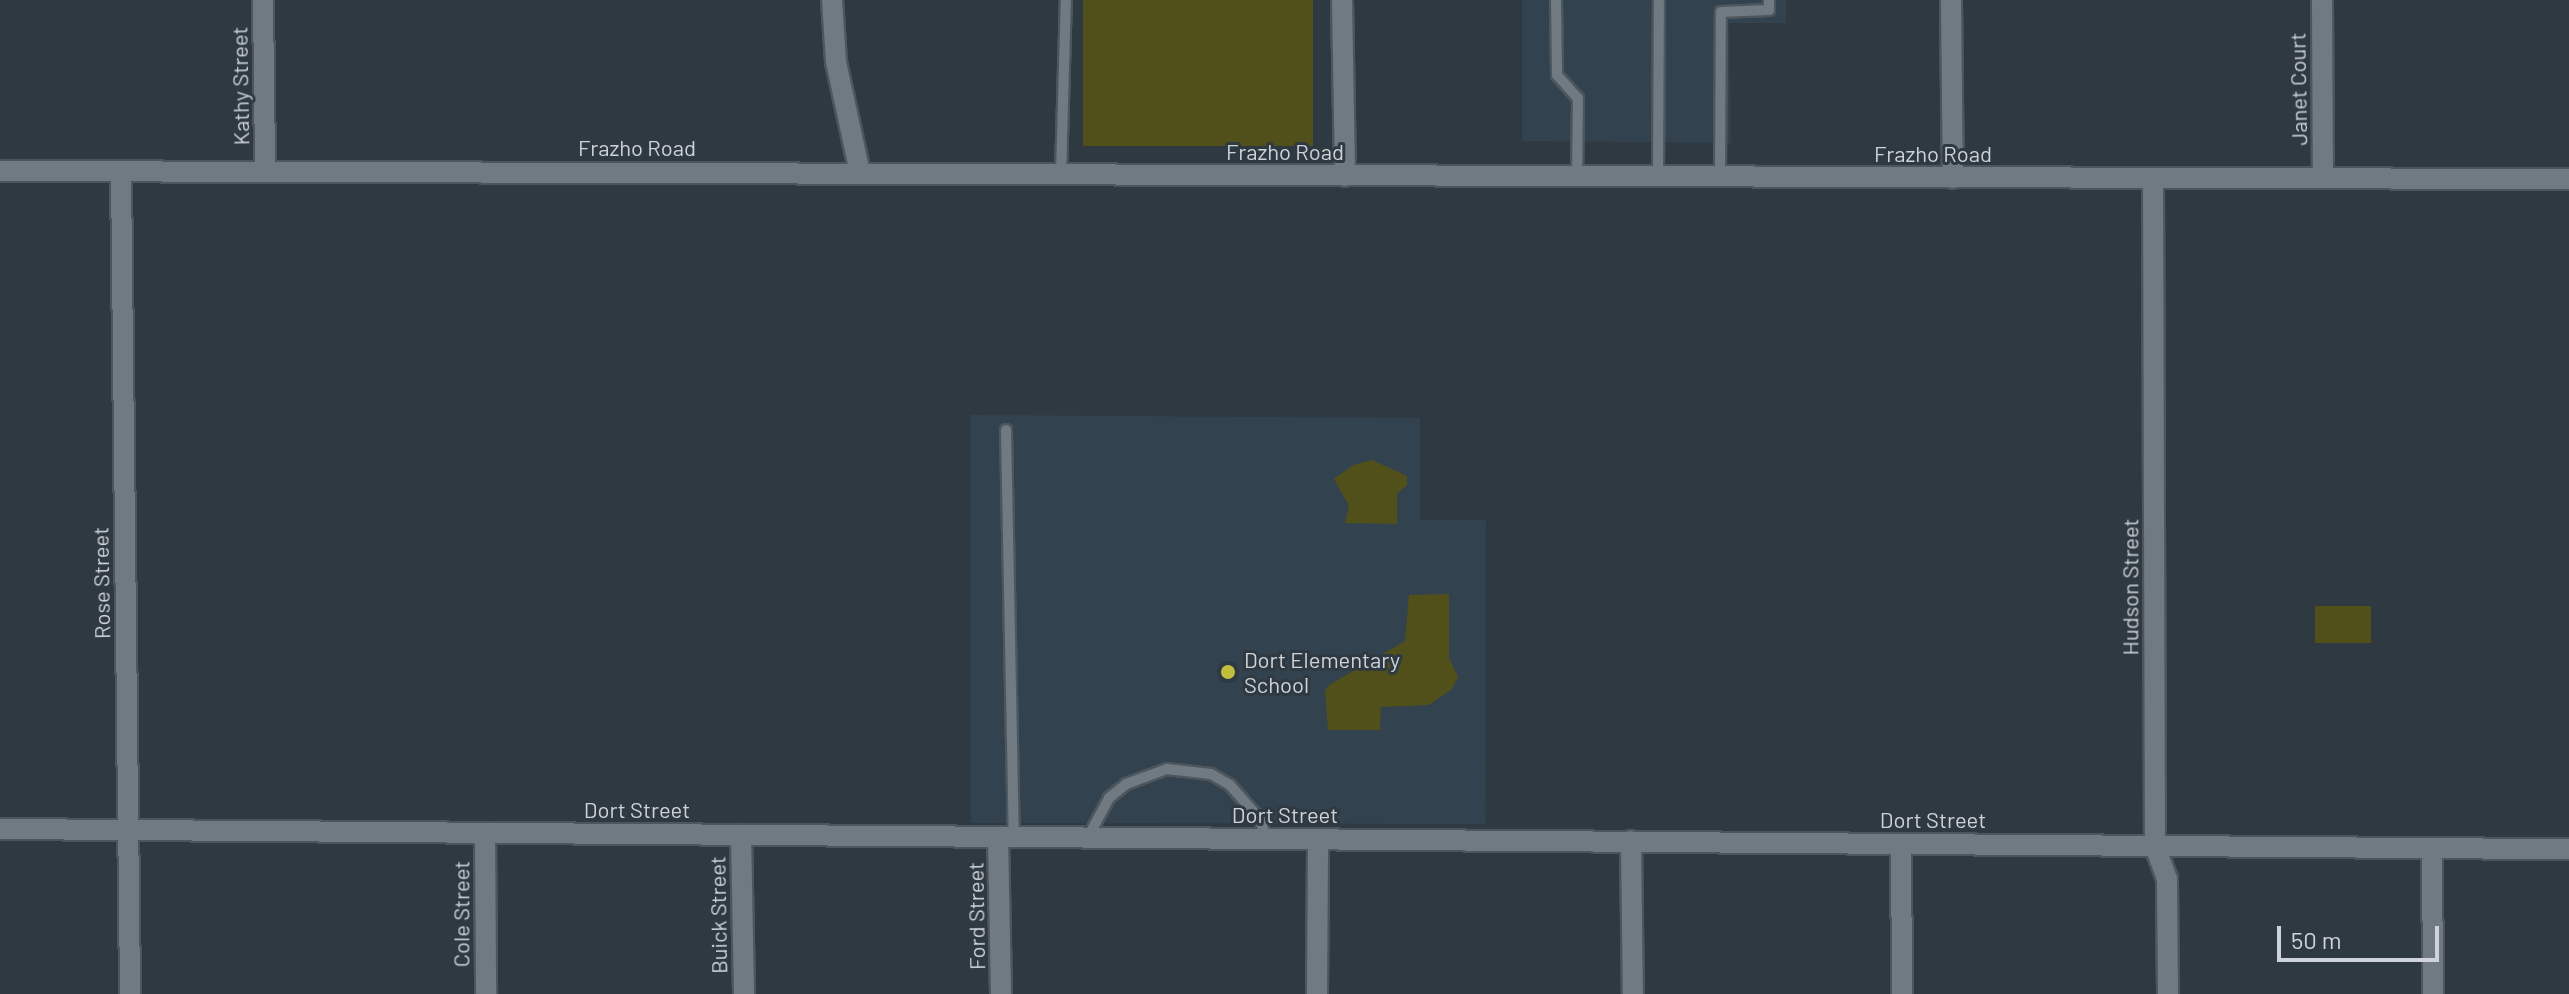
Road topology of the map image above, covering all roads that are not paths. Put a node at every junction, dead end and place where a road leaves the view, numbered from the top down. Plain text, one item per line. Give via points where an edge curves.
1 (263, 0) edge
2 (832, 0) edge
3 (1066, 0) edge
4 (1342, 0) edge
5 (1556, 0) edge
6 (1659, 0) edge
7 (1769, 0) edge
8 (1951, 0) edge
9 (2322, 0) edge
10 (0, 171) edge
11 (265, 171) junction
12 (121, 172) junction
13 (860, 173) junction
14 (1061, 174) junction
15 (1345, 176) junction
16 (1577, 177) junction
17 (1658, 177) junction
18 (1720, 177) junction
19 (1953, 178) junction
20 (2153, 178) junction
21 (2323, 178) junction
22 (2569, 179) edge
23 (1006, 430) dead end
24 (0, 829) edge
25 (128, 830) junction
26 (485, 833) junction
27 (741, 835) junction
28 (1006, 837) junction
29 (1088, 837) junction
30 (1267, 839) junction
31 (1318, 839) junction
32 (1631, 841) junction
33 (1901, 844) junction
34 (2155, 846) junction
35 (2432, 848) junction
36 (2569, 849) edge
37 (130, 994) edge
38 (486, 994) edge
39 (744, 994) edge
40 (1001, 994) edge
41 (1317, 994) edge
42 (1633, 994) edge
43 (1902, 994) edge
44 (2168, 994) edge
45 (2433, 994) edge

1 - 11 street, Kathy Street
2 - 13 street via 836,62
3 - 14 lane
4 - 15 street
5 - 16 lane via 1557,75 1578,98
6 - 17 lane
7 - 18 lane via 1769,10 1721,12
8 - 19 street
9 - 21 street, Janet Court
10 - 12 street, Frazho Road
11 - 12 street, Frazho Road
11 - 13 street, Frazho Road
12 - 25 street, Rose Street
13 - 14 street, Frazho Road
14 - 15 street, Frazho Road
15 - 16 street, Frazho Road
16 - 17 street, Frazho Road
17 - 18 street, Frazho Road
18 - 19 street, Frazho Road
19 - 20 street, Frazho Road
20 - 21 street, Frazho Road
20 - 34 street, Hudson Street
21 - 22 street, Frazho Road
23 - 28 lane
24 - 25 street, Dort Street
25 - 26 street, Dort Street
25 - 37 street, Rose Street
26 - 27 street, Dort Street
26 - 38 street, Cole Street
27 - 28 street, Dort Street
27 - 39 street, Buick Street
28 - 29 street, Dort Street
28 - 40 street, Ford Street
29 - 30 street, Dort Street
29 - 30 lane via 1109,798 1126,784 1167,769 1200,772 1230,785 1259,818
30 - 31 street, Dort Street
31 - 32 street, Dort Street
31 - 41 street
32 - 33 street, Dort Street
32 - 42 street
33 - 34 street, Dort Street
33 - 43 street
34 - 35 street, Dort Street
34 - 44 street, Hudson Street via 2167,879
35 - 36 street, Dort Street
35 - 45 street

